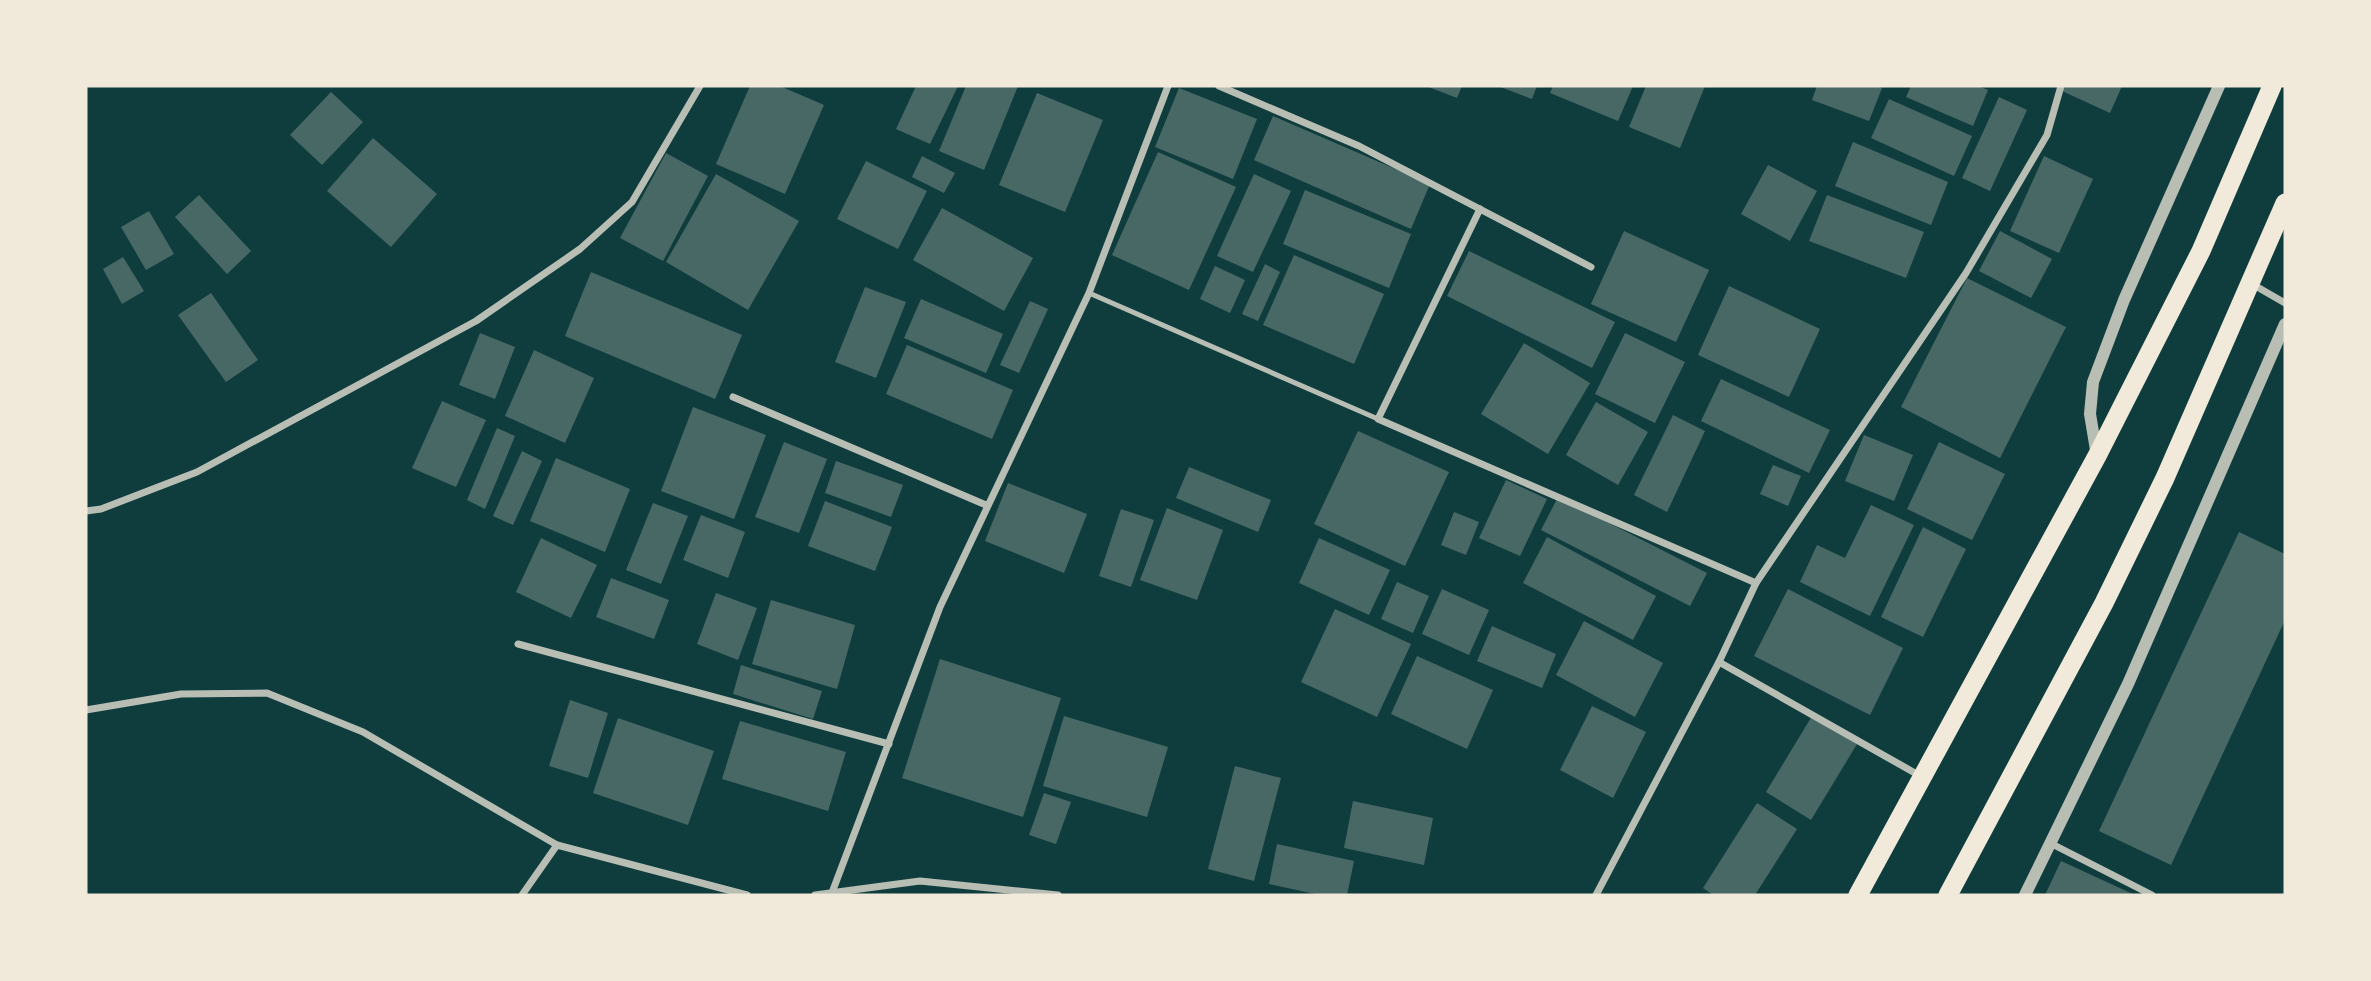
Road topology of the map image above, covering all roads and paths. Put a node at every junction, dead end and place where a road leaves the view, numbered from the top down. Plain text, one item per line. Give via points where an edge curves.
1 (700, 86) edge
2 (1168, 86) edge
3 (1219, 86) edge
4 (2061, 86) edge
5 (2219, 86) edge
6 (2272, 86) edge
7 (2285, 203) edge
8 (1480, 209) junction
9 (1591, 267) dead end
10 (2251, 284) junction
11 (1089, 293) junction
12 (2285, 303) edge
13 (2285, 324) edge
14 (733, 397) dead end
15 (1378, 419) junction
16 (2097, 456) junction
17 (986, 505) junction
18 (86, 512) edge
19 (1756, 583) junction
20 (518, 644) dead end
21 (1719, 662) junction
22 (86, 710) edge
23 (889, 744) junction
24 (1923, 777) junction
25 (2052, 844) junction
26 (557, 845) junction
27 (833, 890) junction
28 (522, 895) edge
29 (747, 895) edge
30 (815, 895) edge
31 (1058, 895) edge
32 (1596, 895) edge
33 (1858, 895) edge
34 (1948, 895) edge
35 (2025, 895) edge
36 (2152, 895) edge

1 - 18 street via 632,202 559,264 475,321 197,472
2 - 11 street
3 - 8 street via 1359,146
4 - 19 street via 2047,135 1966,273
5 - 16 street via 2124,300 2093,382 2090,414
6 - 16 highway via 2201,251
7 - 10 highway
8 - 9 street
8 - 15 street
10 - 12 street
10 - 34 highway via 2104,603
11 - 15 lane
11 - 17 street
13 - 25 street via 2128,684
14 - 17 street
15 - 19 street
16 - 24 highway
17 - 23 street via 940,607
19 - 21 street
20 - 23 street
21 - 24 street
21 - 32 street
22 - 26 street via 181,694 267,693 363,732
23 - 27 street
24 - 33 highway
25 - 35 street
25 - 36 street
26 - 28 street
26 - 29 street
27 - 30 street
27 - 31 street via 920,880

